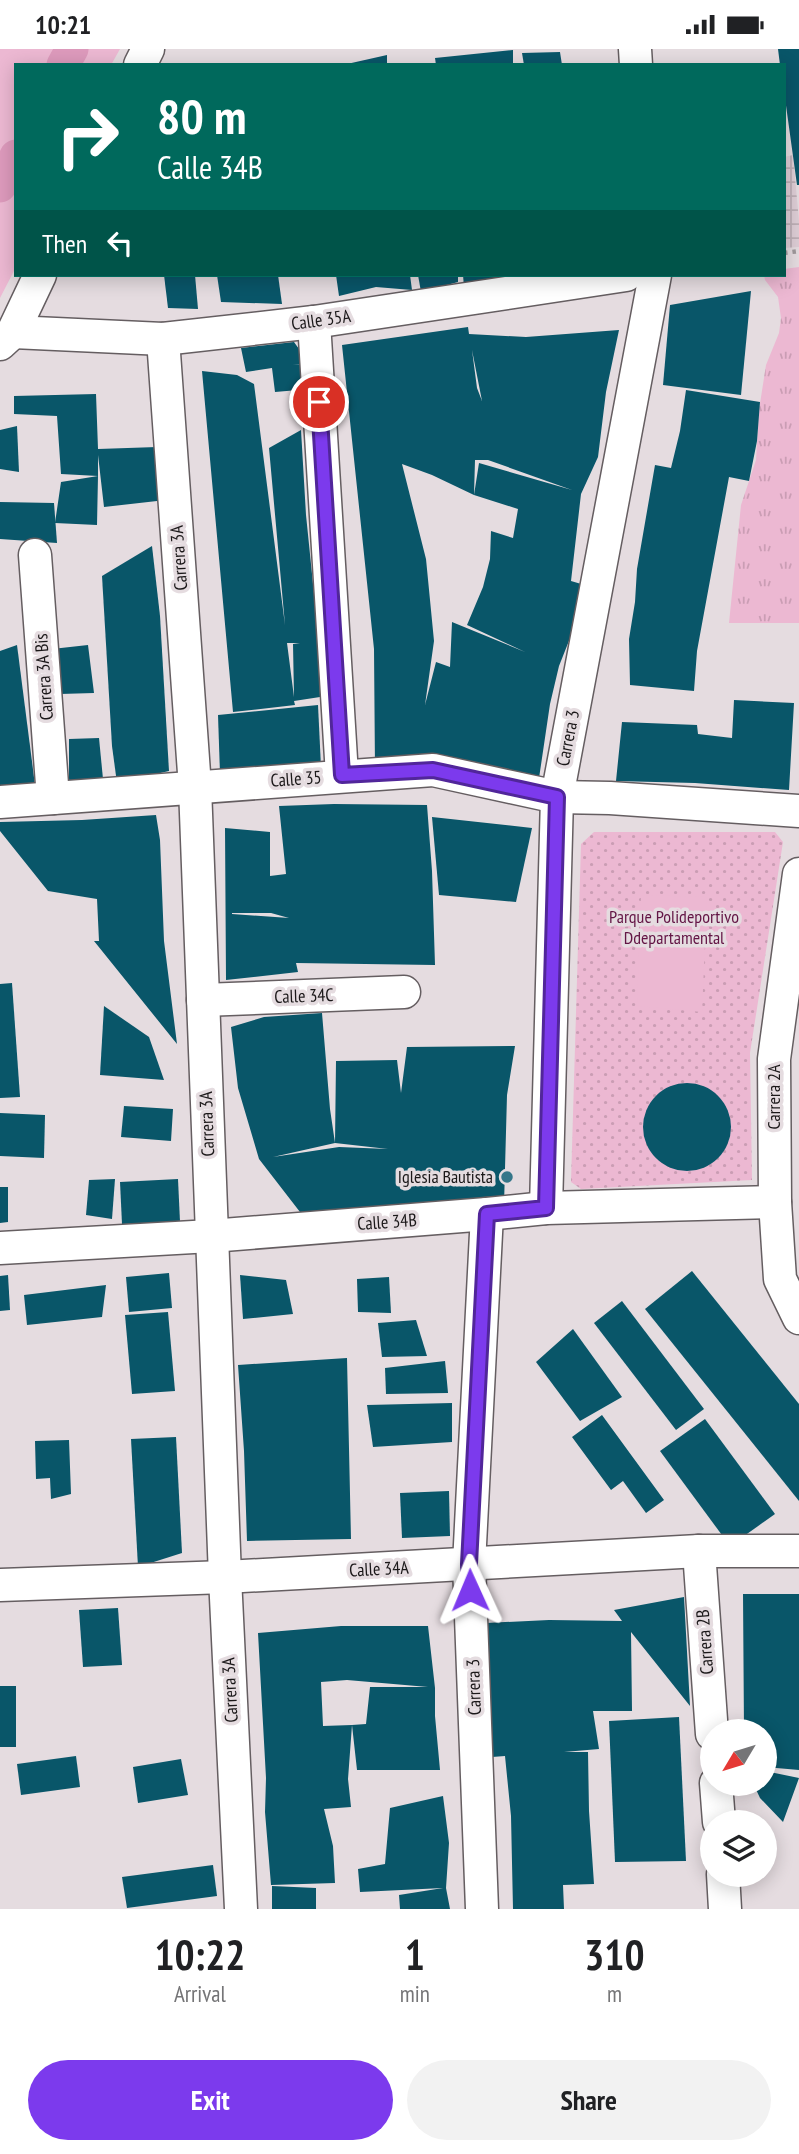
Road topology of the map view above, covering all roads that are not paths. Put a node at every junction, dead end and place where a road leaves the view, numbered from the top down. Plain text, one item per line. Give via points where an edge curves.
1 (39, 277) edge
2 (613, 277) edge
3 (654, 277) edge
4 (314, 322) junction
5 (6, 338) edge
6 (163, 339) junction
7 (35, 555) dead end
8 (342, 775) junction
9 (195, 787) junction
10 (557, 797) junction
11 (53, 798) junction
12 (0, 802) edge
13 (799, 811) edge
14 (799, 874) edge
15 (404, 992) dead end
16 (203, 1000) junction
17 (775, 1202) junction
18 (546, 1208) junction
19 (487, 1214) junction
20 (211, 1236) junction
21 (0, 1248) edge
22 (799, 1318) edge
23 (699, 1551) junction
24 (799, 1551) edge
25 (469, 1564) junction
26 (225, 1577) junction
27 (0, 1585) edge
28 (711, 1719) edge
29 (724, 1887) edge
30 (241, 1909) edge
31 (482, 1909) edge
32 (725, 1909) edge

1 - 5 street
2 - 4 street, Calle 35A
3 - 10 street, Carrera 3
4 - 6 street, Calle 35A
4 - 8 street
5 - 6 street, Calle 35A
6 - 9 street, Carrera 3A
7 - 11 street, Carrera 3A Bis
8 - 9 street, Calle 35
8 - 10 street, Calle 35 via 433,770
9 - 11 street, Calle 35
9 - 16 street, Carrera 3A
10 - 13 street, Calle 35
10 - 18 street, Carrera 3
11 - 12 street, Calle 35
14 - 17 street, Carrera 2A via 774,1059
15 - 16 street, Calle 34C
16 - 20 street, Carrera 3A
17 - 18 street, Calle 34B
17 - 22 street, Carrera 2A via 780,1279
18 - 19 street, Calle 34B
19 - 20 street, Calle 34B
19 - 25 street, Carrera 3
20 - 21 street, Calle 34B
20 - 26 street, Carrera 3A
23 - 24 street, Calle 34A
23 - 25 street, Calle 34A
23 - 28 street, Carrera 2B
25 - 26 street, Calle 34A
25 - 31 street, Carrera 3
26 - 27 street, Calle 34A
26 - 30 street, Carrera 3A
29 - 32 street

